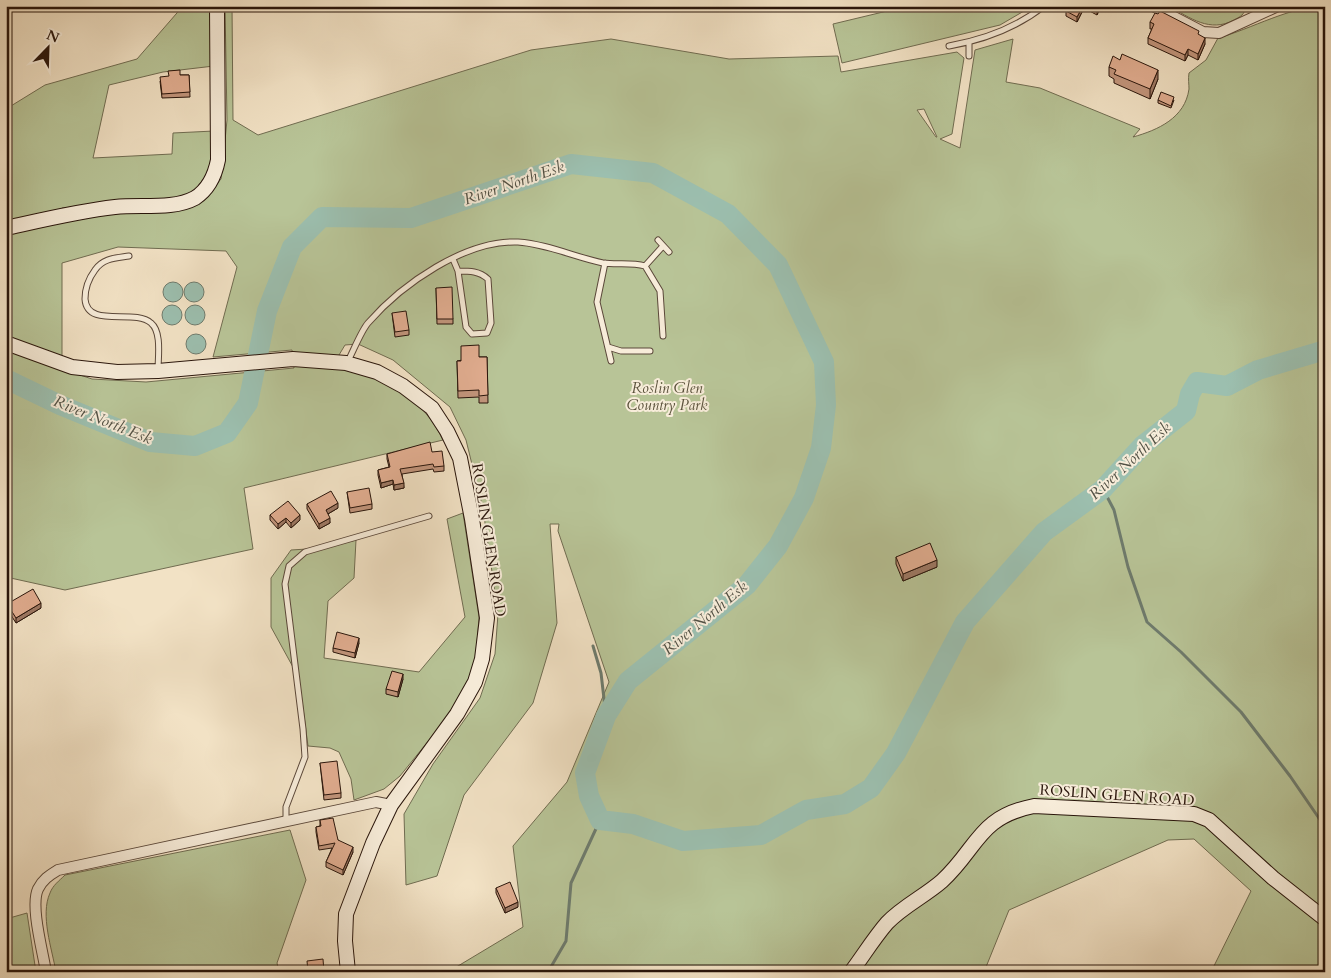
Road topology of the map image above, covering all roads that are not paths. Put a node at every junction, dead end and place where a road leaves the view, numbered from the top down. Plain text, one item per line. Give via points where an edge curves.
1 (217, 6) edge
2 (1044, 6) edge
3 (1152, 6) edge
4 (1278, 6) edge
5 (969, 42) junction
6 (949, 46) dead end
7 (969, 56) dead end
8 (6, 228) edge
9 (658, 240) dead end
10 (663, 246) junction
11 (669, 252) dead end
12 (129, 256) dead end
13 (453, 259) junction
14 (605, 263) junction
15 (645, 266) junction
16 (458, 271) junction
17 (663, 336) dead end
18 (6, 343) edge
19 (608, 347) junction
20 (650, 351) dead end
21 (611, 361) dead end
22 (346, 363) junction
23 (158, 371) junction
24 (429, 516) dead end
25 (391, 805) junction
26 (286, 822) junction
27 (1325, 919) edge
28 (46, 972) edge
29 (348, 972) edge
30 (851, 972) edge

1 - 8 main road via 218,160 206,189 194,198 178,203 117,206
2 - 5 lane via 1031,17 1005,30
3 - 4 street via 1203,32 1219,33
5 - 6 lane
5 - 7 lane
9 - 10 lane
10 - 11 lane
10 - 15 lane
12 - 23 lane via 109,259 96,268 87,285 85,301 92,313 100,316 135,316 151,323 156,330
13 - 14 lane via 490,243 519,242
13 - 16 lane
13 - 22 lane via 416,278 367,324
14 - 15 lane
14 - 19 lane via 597,302
15 - 17 lane via 660,291
16 - 16 lane via 466,327 472,334 487,333 491,323 488,279 472,270
18 - 23 main road, ROSLIN GLEN ROAD via 72,367 117,372
19 - 20 lane via 621,351
19 - 21 lane
22 - 23 main road, ROSLIN GLEN ROAD via 293,359
22 - 25 main road, ROSLIN GLEN ROAD via 377,372 403,386 432,408 447,431 460,458 486,618 482,658 475,682 457,714
24 - 26 lane via 305,552 289,566 285,584 305,757 286,807
25 - 26 street via 376,802
25 - 29 main road, ROSLIN GLEN ROAD via 346,914
26 - 28 street via 58,870 45,878 37,890 36,908
27 - 30 main road, ROSLIN GLEN ROAD via 1273,878 1209,820 1194,814 1034,806 1018,809 995,820 982,831 942,881 888,922

